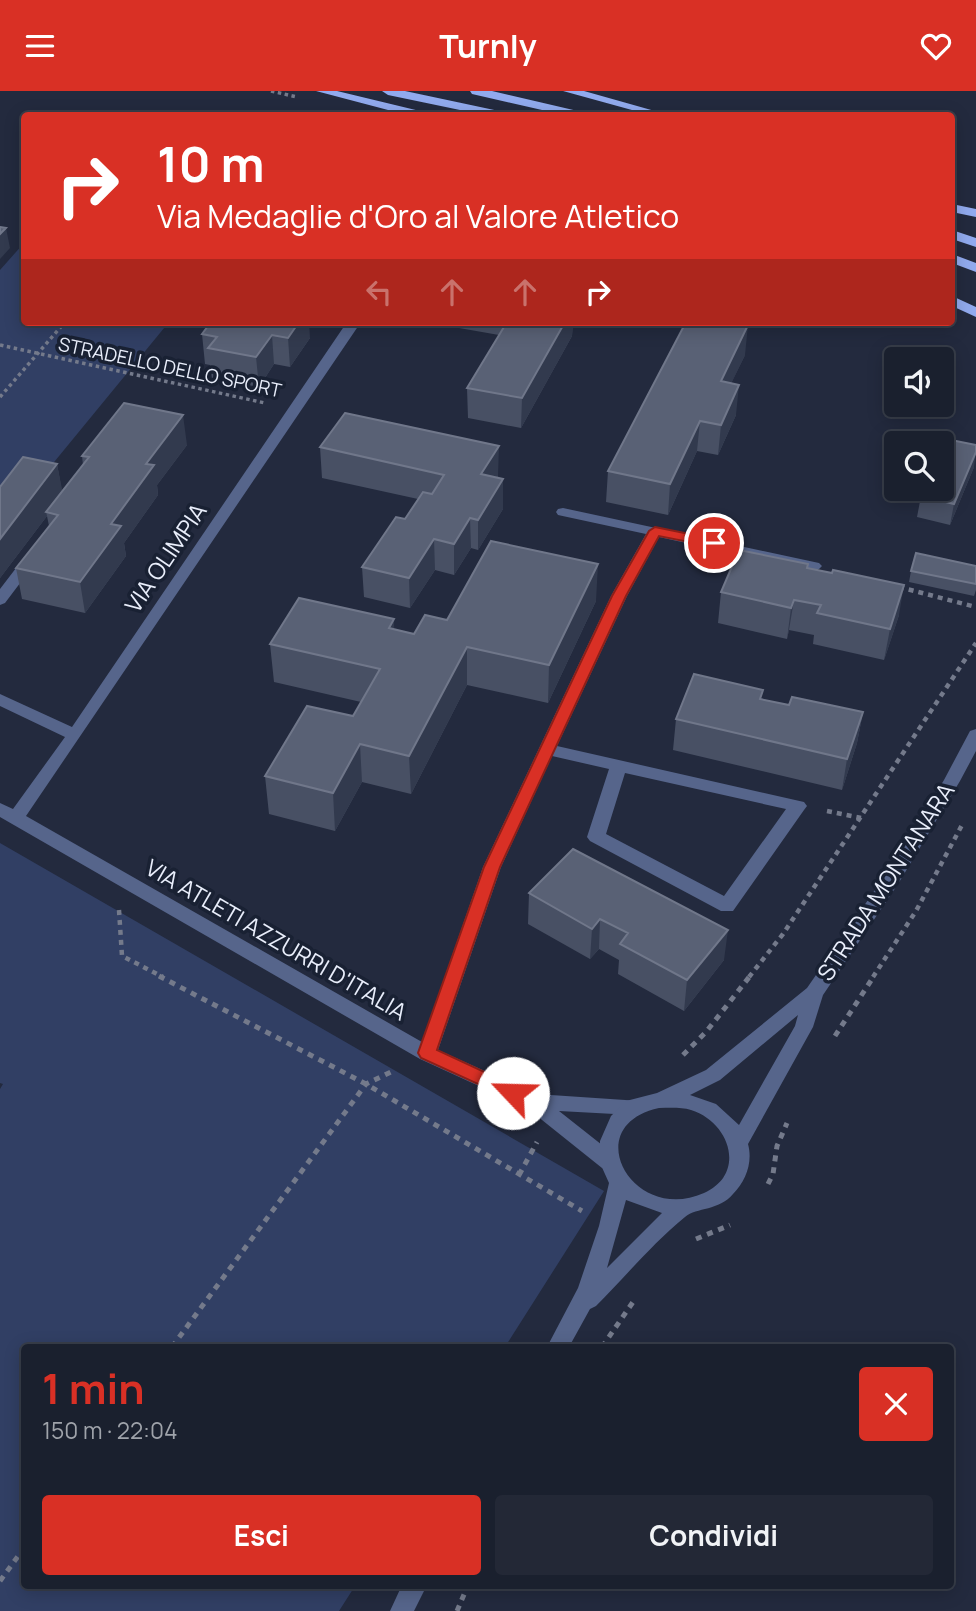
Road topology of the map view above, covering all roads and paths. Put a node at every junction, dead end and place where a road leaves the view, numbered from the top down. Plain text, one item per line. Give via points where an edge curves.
1 (322, 91) edge
2 (388, 91) edge
3 (476, 91) edge
4 (569, 91) edge
5 (408, 112) edge
6 (485, 112) edge
7 (565, 112) edge
8 (651, 112) edge
9 (955, 209) edge
10 (976, 213) edge
11 (955, 234) edge
12 (976, 243) edge
13 (955, 259) edge
14 (976, 268) edge
15 (955, 302) edge
16 (976, 313) edge
17 (62, 326) edge
18 (351, 326) edge
19 (0, 345) edge
20 (38, 353) junction
21 (0, 397) edge
22 (293, 409) junction
23 (563, 512) dead end
24 (655, 531) junction
25 (40, 545) edge
26 (814, 566) edge
27 (895, 586) edge
28 (0, 600) edge
29 (976, 607) edge
30 (976, 643) edge
31 (0, 699) edge
32 (75, 735) junction
33 (976, 735) edge
34 (546, 749) junction
35 (620, 765) junction
36 (8, 813) edge
37 (117, 878) junction
38 (814, 993) junction
39 (427, 1053) junction
40 (681, 1057) dead end
41 (366, 1084) junction
42 (659, 1100) junction
43 (534, 1102) junction
44 (633, 1107) junction
45 (551, 1116) junction
46 (740, 1142) junction
47 (609, 1162) junction
48 (519, 1175) junction
49 (619, 1182) junction
50 (680, 1208) junction
51 (591, 1217) dead end
52 (582, 1308) junction
53 (174, 1344) edge
54 (560, 1344) edge
55 (21, 1552) edge
56 (0, 1581) edge
57 (413, 1589) edge
58 (466, 1589) edge
59 (402, 1611) edge
60 (457, 1611) edge

1 - 5 highway
2 - 6 highway
3 - 7 highway
4 - 8 highway
9 - 10 highway
11 - 12 highway
13 - 14 highway
15 - 16 highway
17 - 20 path
18 - 22 street, VIA OLIMPIA
19 - 20 path, STRADELLO DELLO SPORT
20 - 21 path
20 - 22 path, STRADELLO DELLO SPORT
22 - 32 street, VIA OLIMPIA
23 - 24 street
24 - 26 street
24 - 34 street
25 - 28 street
27 - 29 path
30 - 40 path via 783,934
31 - 32 street
32 - 36 street, VIA OLIMPIA
33 - 38 street, STRADA MONTANARA via 892,879
34 - 35 street
34 - 39 street via 492,867
35 - 35 street via 632,768 798,806 727,906 596,837
36 - 37 street, VIA ATLETI AZZURRI D'ITALIA
37 - 39 street, VIA ATLETI AZZURRI D'ITALIA
37 - 41 path via 122,956
38 - 42 street, STRADA MONTANARA via 713,1075
38 - 46 street, STRADA MONTANARA via 804,1027
39 - 41 path
39 - 43 street, VIA ATLETI AZZURRI D'ITALIA
41 - 48 path
41 - 53 path
42 - 44 street
42 - 46 street via 694,1103 717,1114
43 - 44 street, VIA ATLETI AZZURRI D'ITALIA
43 - 45 street, VIA ATLETI AZZURRI D'ITALIA
44 - 47 street via 616,1125 609,1142
45 - 47 street, VIA ATLETI AZZURRI D'ITALIA
45 - 48 path
46 - 50 street via 735,1179 715,1198
47 - 49 street
48 - 51 path
49 - 50 street via 646,1201
49 - 52 street via 611,1229
50 - 52 street
52 - 54 street
55 - 56 path
57 - 59 street
58 - 60 path

